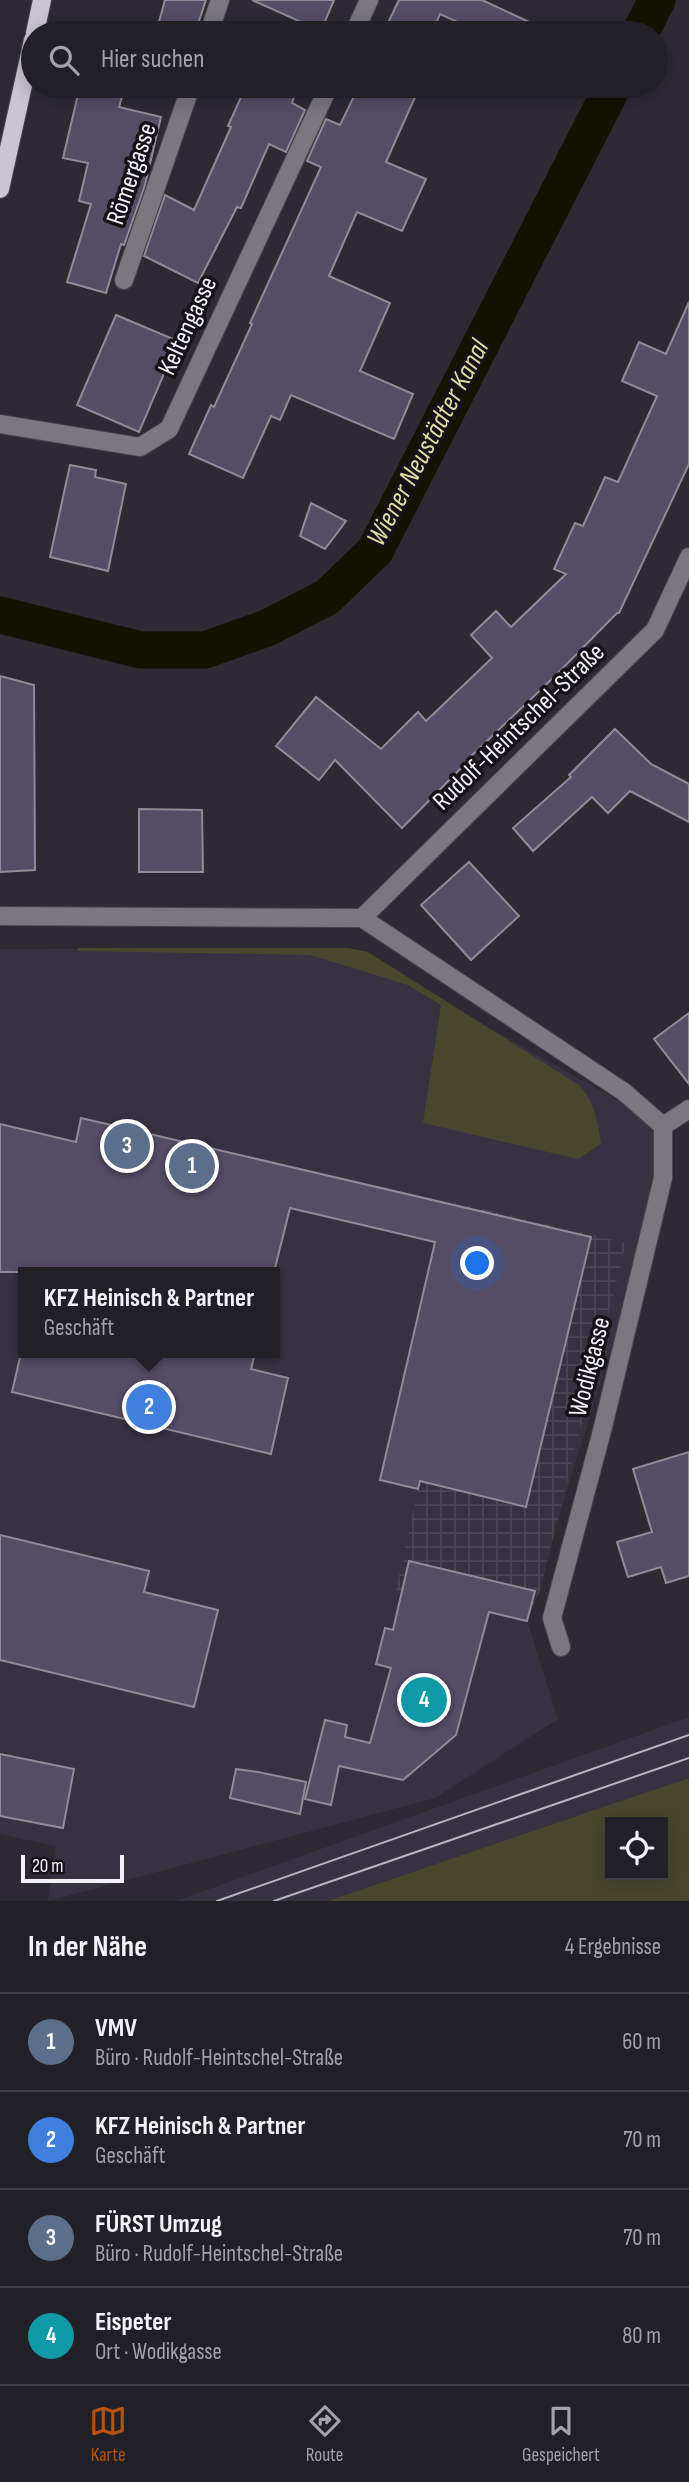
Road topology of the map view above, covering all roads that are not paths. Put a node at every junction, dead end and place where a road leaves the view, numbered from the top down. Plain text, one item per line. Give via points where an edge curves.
1 (42, 0) edge
2 (220, 0) edge
3 (369, 0) edge
4 (38, 21) edge
5 (213, 21) edge
6 (359, 21) edge
7 (21, 94) edge
8 (187, 98) edge
9 (323, 98) edge
10 (0, 189) edge
11 (124, 280) dead end
12 (0, 424) edge
13 (689, 557) edge
14 (0, 916) edge
15 (362, 918) junction
16 (689, 1109) edge
17 (663, 1126) junction
18 (561, 1647) dead end

1 - 4 main road
2 - 5 street
3 - 6 street
7 - 10 main road
8 - 11 street, Römergasse
9 - 12 street, Keltengasse via 169,429 140,447
13 - 15 street, Rudolf-Heintschel-Straße via 655,630
14 - 15 street
15 - 17 street via 624,1092
16 - 17 street
17 - 18 street, Wodikgasse via 663,1178 552,1618

